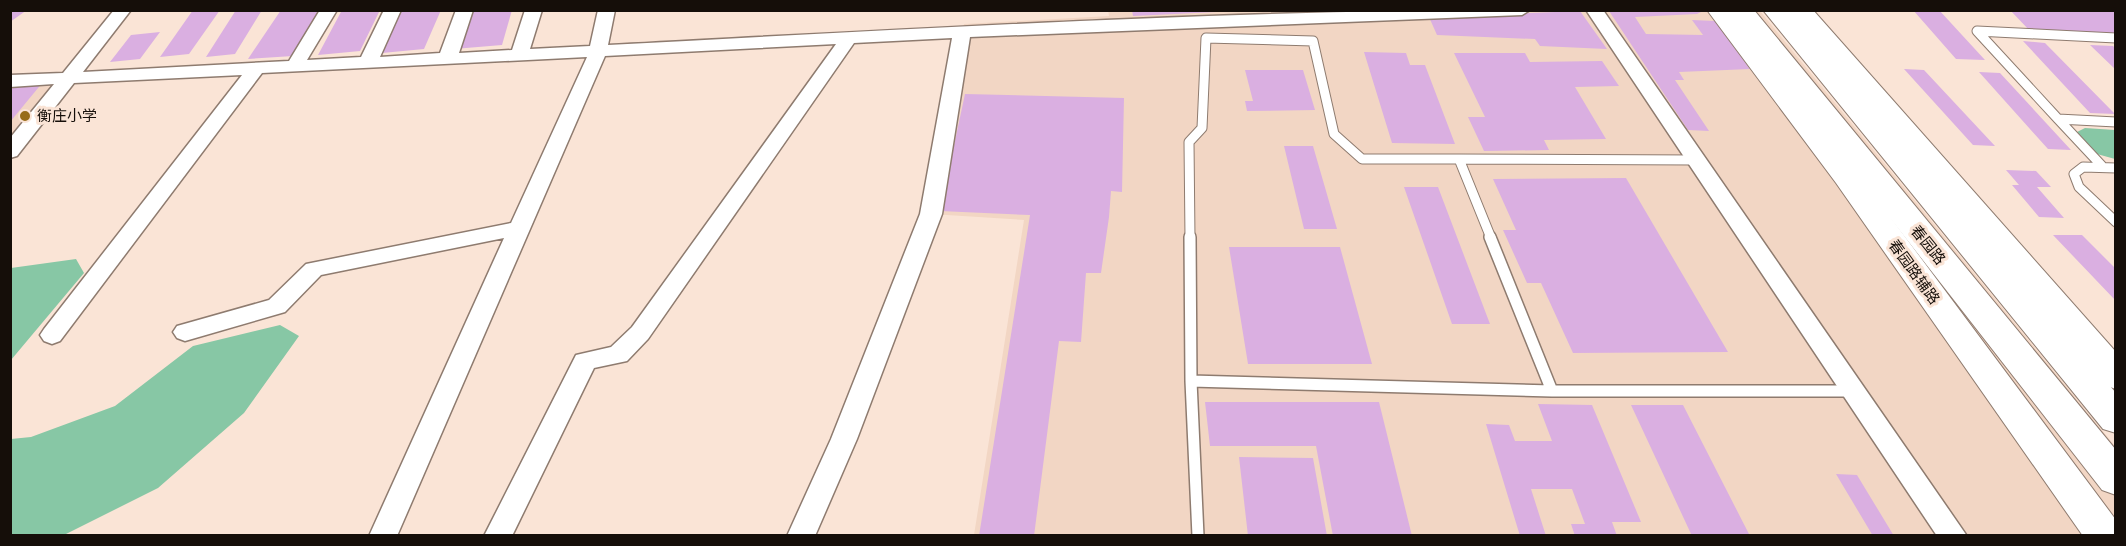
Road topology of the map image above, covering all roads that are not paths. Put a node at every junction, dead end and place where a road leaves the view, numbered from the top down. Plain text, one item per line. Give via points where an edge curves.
1 (123, 10) edge
2 (328, 10) edge
3 (393, 10) edge
4 (465, 10) edge
5 (534, 10) edge
6 (607, 10) edge
7 (1522, 10) edge
8 (1594, 10) edge
9 (1719, 10) edge
10 (1740, 10) edge
11 (1775, 10) edge
12 (1800, 10) edge
13 (1131, 18) edge
14 (962, 32) junction
15 (849, 38) junction
16 (2115, 38) edge
17 (598, 52) junction
18 (519, 56) junction
19 (447, 60) junction
20 (366, 64) junction
21 (294, 67) junction
22 (256, 69) junction
23 (70, 78) junction
24 (10, 81) edge
25 (2058, 119) junction
26 (2115, 122) edge
27 (10, 152) edge
28 (1459, 159) junction
29 (1696, 160) junction
30 (2102, 166) junction
31 (2115, 168) edge
32 (2115, 222) edge
33 (520, 228) junction
34 (185, 332) dead end
35 (52, 335) dead end
36 (2114, 371) edge
37 (1191, 381) junction
38 (1552, 391) junction
39 (1854, 391) junction
40 (2115, 419) edge
41 (2115, 479) edge
42 (382, 536) edge
43 (498, 536) edge
44 (801, 536) edge
45 (1198, 536) edge
46 (1953, 536) edge
47 (2105, 536) edge

1 - 23 street
2 - 21 street
3 - 20 street
4 - 19 street
5 - 18 street
6 - 17 street
7 - 13 street
8 - 29 street
9 - 47 street, 春园路辅路 via 1846,177
10 - 41 main road, 春园路
11 - 40 main road
12 - 36 street
13 - 14 street
14 - 15 street
14 - 44 street via 931,214 844,439
15 - 17 street
15 - 43 street via 640,333 618,355 585,361
16 - 25 lane via 1977,31
17 - 18 street
17 - 33 street
18 - 19 street
19 - 20 street
20 - 21 street
21 - 22 street
22 - 23 street
22 - 35 street
23 - 24 street
23 - 27 street
25 - 26 lane
25 - 30 lane
28 - 29 lane
28 - 37 lane via 1362,159 1334,134 1312,41 1206,38 1202,128 1189,142
28 - 38 lane
29 - 39 street
30 - 31 lane
30 - 32 lane via 2083,167 2074,174 2079,187
33 - 34 street via 314,269 278,306
33 - 42 street
37 - 38 lane
37 - 45 lane
38 - 39 lane
39 - 46 street

